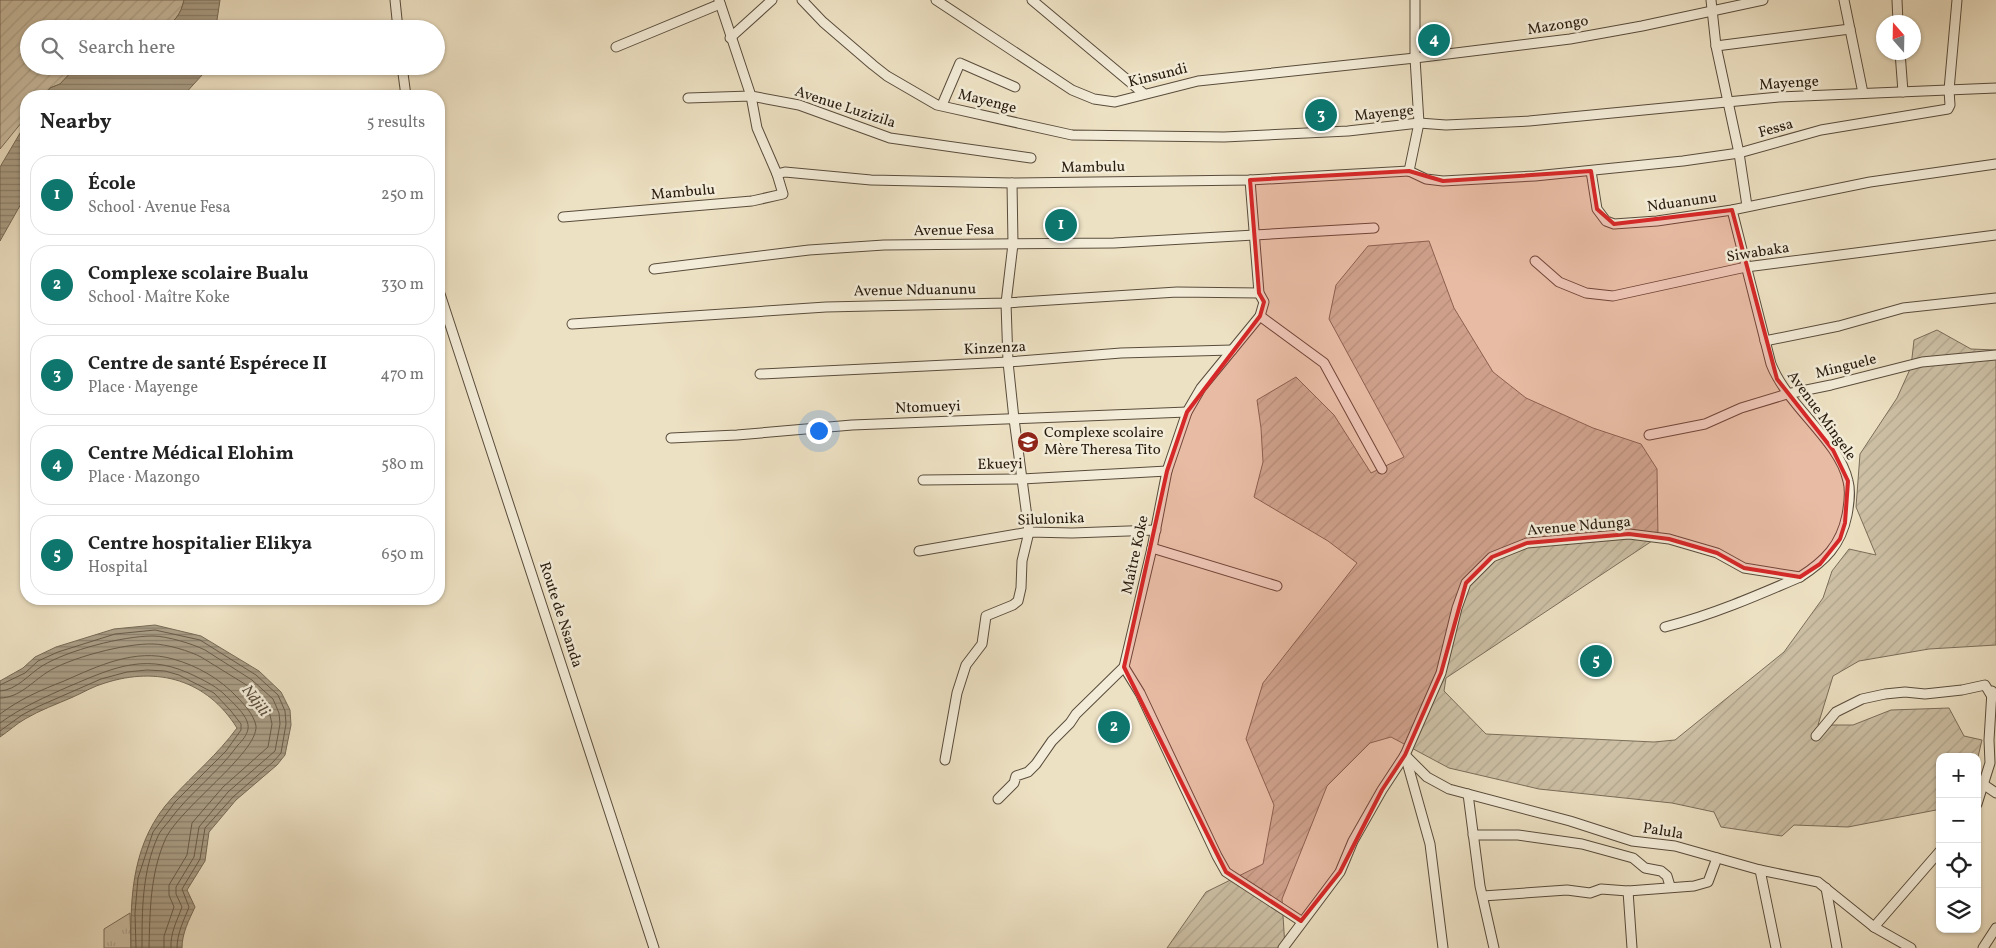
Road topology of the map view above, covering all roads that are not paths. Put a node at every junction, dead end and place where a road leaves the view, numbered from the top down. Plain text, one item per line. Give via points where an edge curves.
1 (395, 0) edge
2 (772, 0) edge
3 (802, 0) edge
4 (936, 0) edge
5 (1032, 0) edge
6 (1415, 0) edge
7 (1711, 0) edge
8 (1763, 0) edge
9 (1844, 0) edge
10 (1897, 0) edge
11 (1957, 0) edge
12 (719, 2) edge
13 (1713, 10) junction
14 (1898, 15) edge
15 (397, 20) edge
16 (1850, 29) junction
17 (730, 38) junction
18 (1716, 46) junction
19 (616, 47) dead end
20 (1415, 58) junction
21 (1901, 60) edge
22 (403, 75) edge
23 (1015, 87) dead end
24 (1996, 88) edge
25 (405, 90) edge
26 (1949, 90) junction
27 (1903, 92) junction
28 (1863, 93) junction
29 (1143, 94) junction
30 (750, 96) junction
31 (688, 98) dead end
32 (1729, 102) junction
33 (942, 105) junction
34 (1419, 123) junction
35 (1740, 153) junction
36 (1031, 158) dead end
37 (1996, 164) edge
38 (1409, 170) junction
39 (1591, 171) junction
40 (777, 174) junction
41 (1250, 180) junction
42 (1012, 183) junction
43 (1747, 206) junction
44 (1732, 210) junction
45 (563, 217) dead end
46 (1374, 228) dead end
47 (1255, 233) junction
48 (1996, 235) edge
49 (1012, 244) junction
50 (1535, 261) dead end
51 (1746, 267) junction
52 (654, 269) dead end
53 (1259, 293) junction
54 (1996, 298) edge
55 (1006, 303) junction
56 (445, 309) edge
57 (1260, 316) junction
58 (572, 324) dead end
59 (1765, 341) junction
60 (1232, 350) junction
61 (1996, 355) edge
62 (1008, 362) junction
63 (760, 374) dead end
64 (1787, 394) junction
65 (1187, 412) junction
66 (1014, 419) junction
67 (1649, 436) dead end
68 (671, 438) dead end
69 (1382, 469) dead end
70 (1167, 471) junction
71 (1022, 479) junction
72 (923, 480) dead end
73 (1156, 530) junction
74 (1029, 532) junction
75 (1152, 548) junction
76 (919, 551) dead end
77 (1800, 577) junction
78 (1277, 586) dead end
79 (1666, 627) dead end
80 (1124, 667) junction
81 (1993, 693) edge
82 (1816, 736) dead end
83 (1405, 755) junction
84 (944, 760) dead end
85 (1981, 780) edge
86 (1981, 783) edge
87 (1996, 793) edge
88 (1468, 794) junction
89 (998, 799) dead end
90 (1473, 835) junction
91 (1936, 856) edge
92 (1717, 858) junction
93 (1760, 870) junction
94 (1670, 886) junction
95 (1826, 888) junction
96 (1628, 891) junction
97 (1483, 896) junction
98 (1301, 922) junction
99 (1874, 927) junction
100 (1996, 928) edge
101 (654, 948) edge
102 (1283, 948) edge
103 (1443, 948) edge
104 (1494, 948) edge
105 (1632, 948) edge
106 (1776, 948) edge
107 (1837, 948) edge
108 (1911, 948) edge
109 (1983, 948) edge

1 - 15 street
2 - 17 street
3 - 33 street, Mayenge via 887,76
4 - 29 street, Kinsundi via 1072,90 1094,99 1115,102
5 - 29 street
6 - 20 street
7 - 13 street
8 - 13 street, Mazongo
9 - 16 street
10 - 14 street
11 - 26 street
12 - 17 street
12 - 19 street
13 - 18 street
13 - 20 street, Mazongo via 1570,39
16 - 18 street
16 - 28 street
17 - 30 street
18 - 32 street
20 - 29 street, Kinsundi via 1198,81
20 - 34 street
21 - 27 street
22 - 25 street
23 - 33 street via 960,63
24 - 26 street, Mayenge
26 - 27 street, Mayenge
26 - 35 street, Fessa via 1948,108 1821,130
27 - 28 street, Mayenge
28 - 32 street, Mayenge
30 - 31 street
30 - 36 street, Avenue Luzizila via 799,105 890,138
30 - 40 street, Mambulu via 757,128
32 - 34 street, Mayenge via 1529,121
32 - 35 street
33 - 34 street, Mayenge via 1082,136 1224,137 1348,131
34 - 38 street
35 - 39 street, Fessa
35 - 43 street
37 - 43 street, Nduanunu via 1870,182
38 - 39 street via 1426,179 1443,181
38 - 41 street, Mambulu
39 - 44 street, Nduanunu via 1597,209 1606,221 1614,224
40 - 42 street, Mambulu
40 - 45 street, Mambulu via 783,194 752,201
41 - 42 street, Mambulu
41 - 47 street
42 - 49 street
43 - 44 street, Nduanunu
44 - 51 street, Avenue Mingele
46 - 47 street
47 - 49 street, Avenue Fesa via 1114,243
47 - 53 street
48 - 51 street, Siwabaka
49 - 52 street, Avenue Fesa via 884,245 809,250
49 - 55 street
50 - 51 street, Siwabaka via 1559,282 1586,294 1614,296
51 - 59 street, Avenue Mingele
53 - 55 street, Avenue Nduanunu via 1177,292
53 - 57 street via 1264,302
54 - 59 street via 1903,308 1839,326
55 - 58 street, Avenue Nduanunu via 826,307
55 - 62 street
56 - 101 street, Route de Nsanda
57 - 60 street, Maître Koke
57 - 69 street via 1324,363
59 - 64 street, Avenue Mingele via 1777,379
60 - 62 street, Kinzenza via 1121,353
60 - 65 street, Maître Koke via 1201,388
61 - 64 street, Minguele via 1922,362
62 - 63 street, Kinzenza
62 - 66 street
64 - 67 street, Minguele via 1741,408 1705,424
64 - 77 street, Avenue Mingele via 1842,463 1850,501 1840,539 1820,564
65 - 66 street, Ntomueyi
65 - 70 street, Maître Koke
66 - 68 street, Ntomueyi via 852,425 738,436
66 - 71 street
70 - 71 street, Ekueyi
70 - 73 street, Maître Koke
71 - 72 street, Ekueyi
71 - 74 street
73 - 74 street, Silulonika
73 - 75 street, Maître Koke
74 - 76 street, Silulonika
74 - 84 street via 1018,601 986,616 982,644 966,665 957,693
75 - 78 street
75 - 80 street, Maître Koke
77 - 79 street via 1724,609
77 - 83 street, Avenue Ndunga via 1744,568 1717,553 1669,539 1629,534 1527,543 1492,557 1466,583 1441,673
80 - 89 street via 1052,740 1040,760 1028,772 1016,776 1014,783
80 - 98 street via 1140,693 1226,872
81 - 82 street via 1985,685 1862,699 1836,712
81 - 85 street via 1990,764
83 - 88 street, Palula via 1427,777 1449,790
83 - 98 street, Avenue Ndunga via 1353,841 1340,872
83 - 103 street via 1430,844
86 - 87 street
88 - 90 street
88 - 92 street, Palula via 1632,841 1675,846
90 - 94 street via 1518,835 1582,844 1633,858 1645,868 1661,871 1667,876
90 - 97 street
91 - 99 street
92 - 93 street, Palula
92 - 94 street via 1708,882 1694,886
93 - 95 street, Palula via 1810,879
93 - 106 street
94 - 96 street
95 - 99 street, Palula
95 - 107 street
96 - 97 street via 1602,889 1590,893 1567,890
96 - 105 street
97 - 104 street
98 - 102 street, Avenue Ndunga
99 - 108 street, Palula
100 - 109 street

